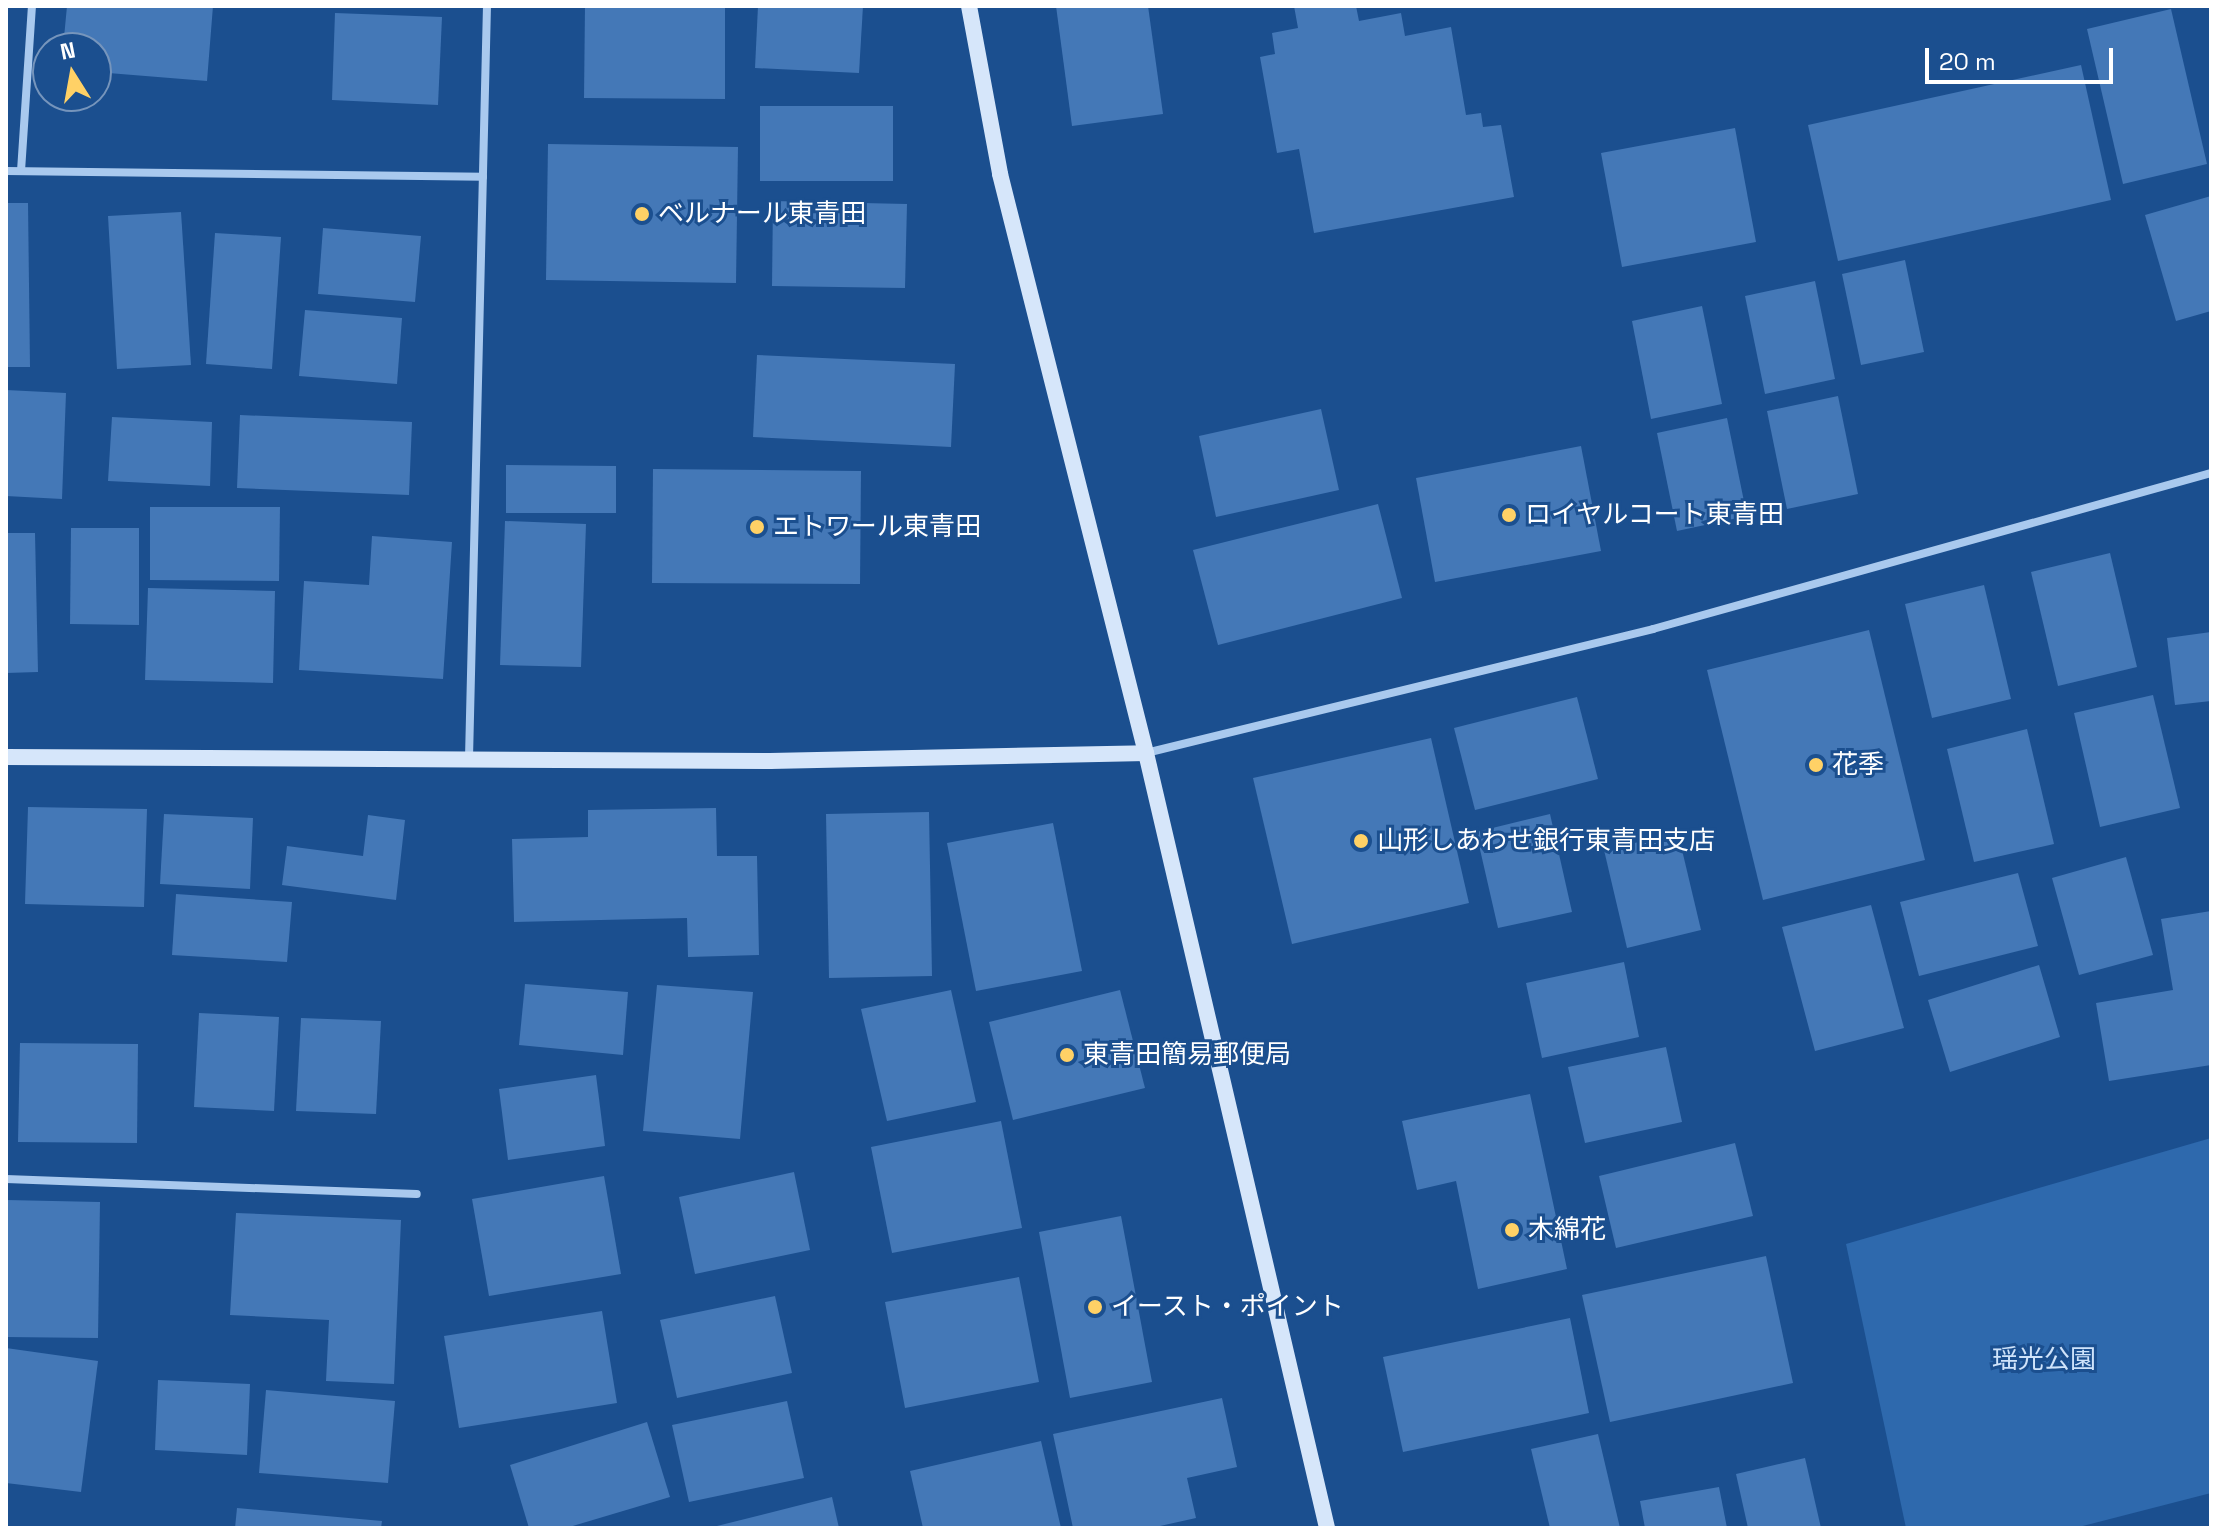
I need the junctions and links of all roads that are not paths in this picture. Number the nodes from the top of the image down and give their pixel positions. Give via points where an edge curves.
1 (32, 6) edge
2 (487, 6) edge
3 (969, 6) edge
4 (6, 171) edge
5 (21, 171) junction
6 (483, 177) junction
7 (2211, 473) edge
8 (1146, 753) junction
9 (6, 757) edge
10 (469, 758) junction
11 (6, 1179) edge
12 (417, 1194) dead end
13 (1327, 1528) edge

1 - 5 street
2 - 6 street
3 - 8 street via 1000,174
4 - 5 street
5 - 6 street
6 - 10 street
7 - 8 street via 1653,629
8 - 10 street via 770,761
8 - 13 street
9 - 10 street
11 - 12 street

